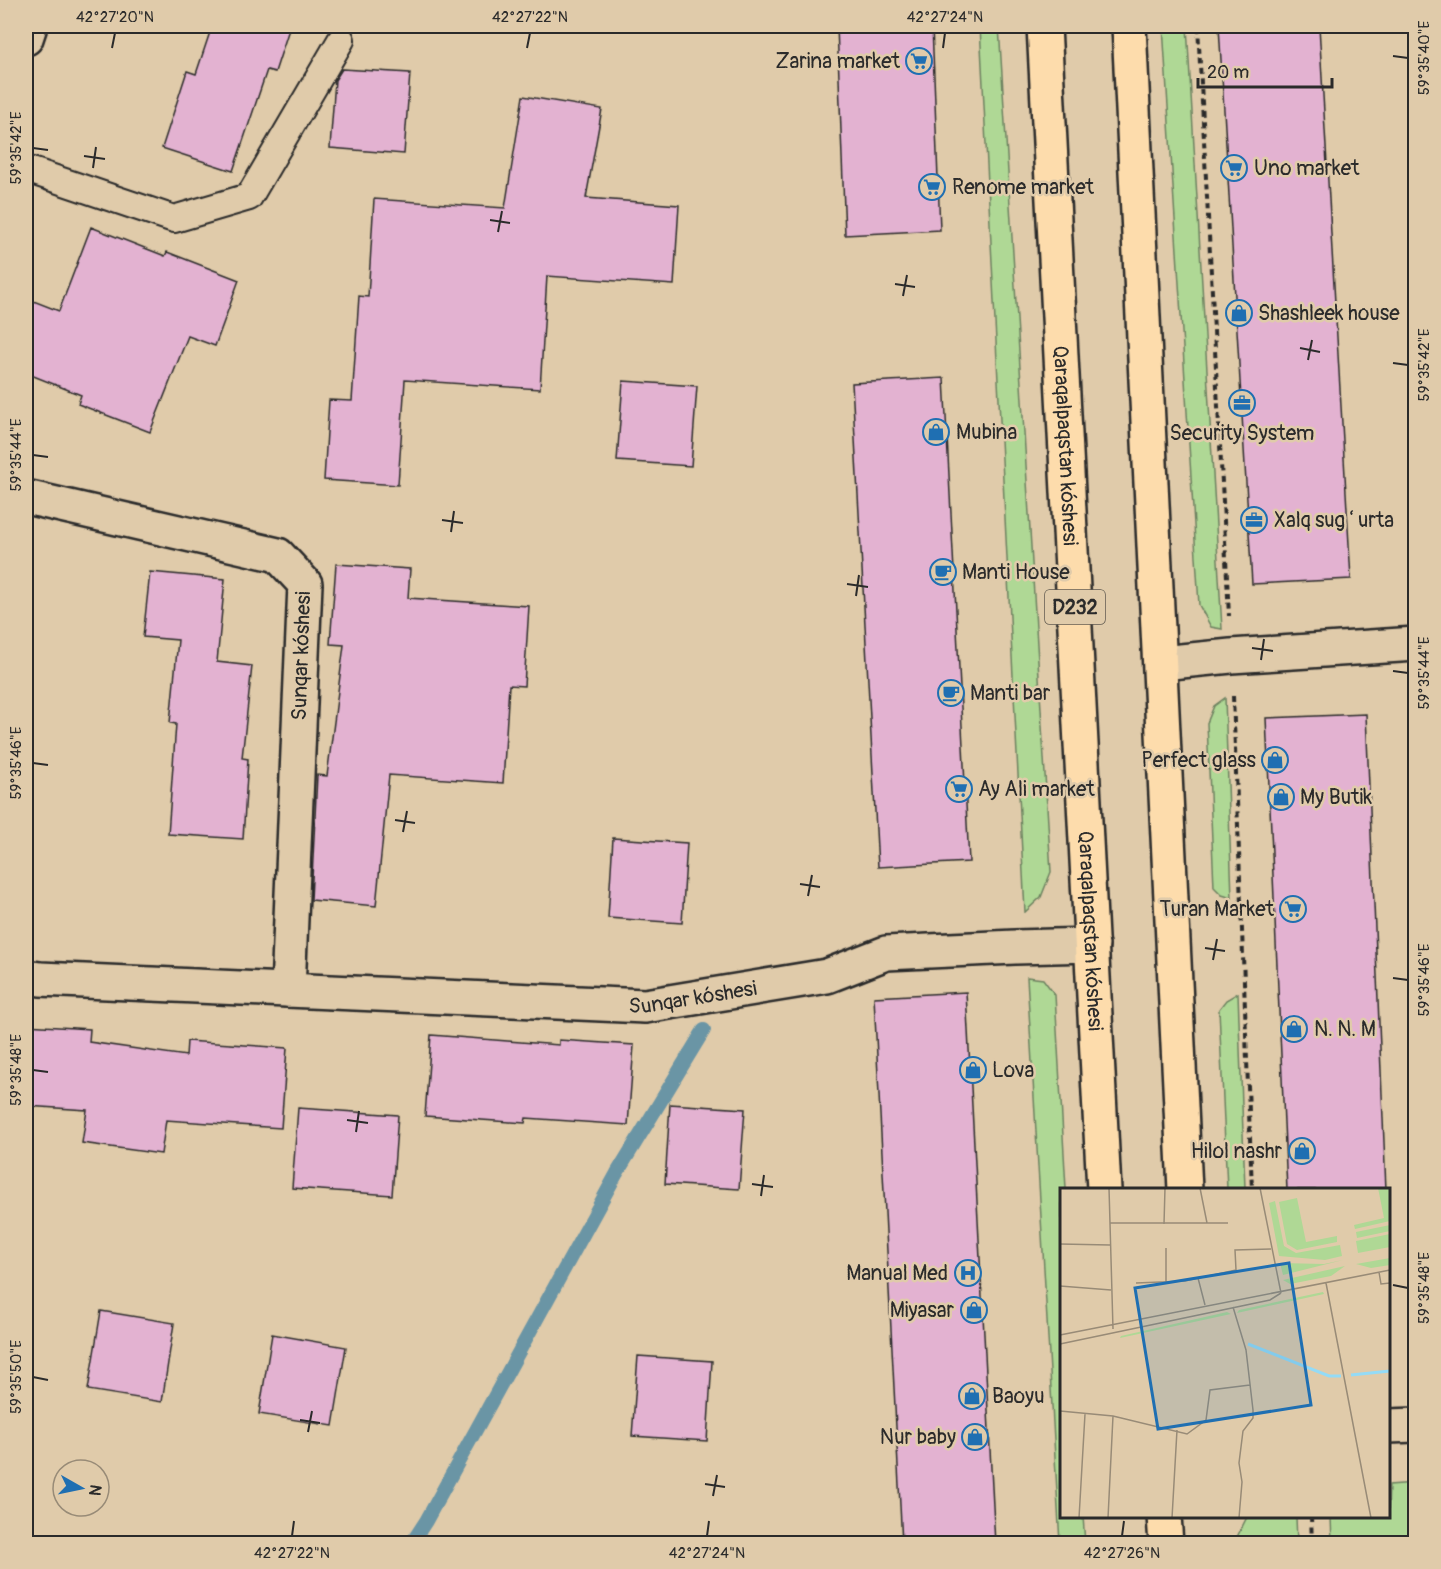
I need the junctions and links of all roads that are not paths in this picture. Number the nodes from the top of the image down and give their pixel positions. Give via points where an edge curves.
1 (30, 26) edge
2 (1044, 26) edge
3 (1128, 26) edge
4 (26, 38) edge
5 (341, 40) dead end
6 (26, 170) edge
7 (26, 497) edge
8 (1416, 644) edge
9 (1161, 663) junction
10 (1092, 945) junction
11 (26, 977) edge
12 (288, 990) junction
13 (1104, 1188) edge
14 (1185, 1188) edge
15 (1416, 1425) edge
16 (1390, 1426) edge
17 (1164, 1518) edge
18 (1166, 1544) edge

1 - 4 street
2 - 10 main road, Qaraqalpaqstan kóshesi / D232
3 - 9 main road
5 - 6 lane via 249,197 174,219
7 - 12 street, Sunqar kóshesi via 278,555 305,584
8 - 9 street
9 - 14 main road
10 - 12 street, Sunqar kóshesi via 886,953 826,976 645,1006
10 - 13 main road, Qaraqalpaqstan kóshesi / D232
11 - 12 street, Sunqar kóshesi
15 - 16 street
17 - 18 main road

